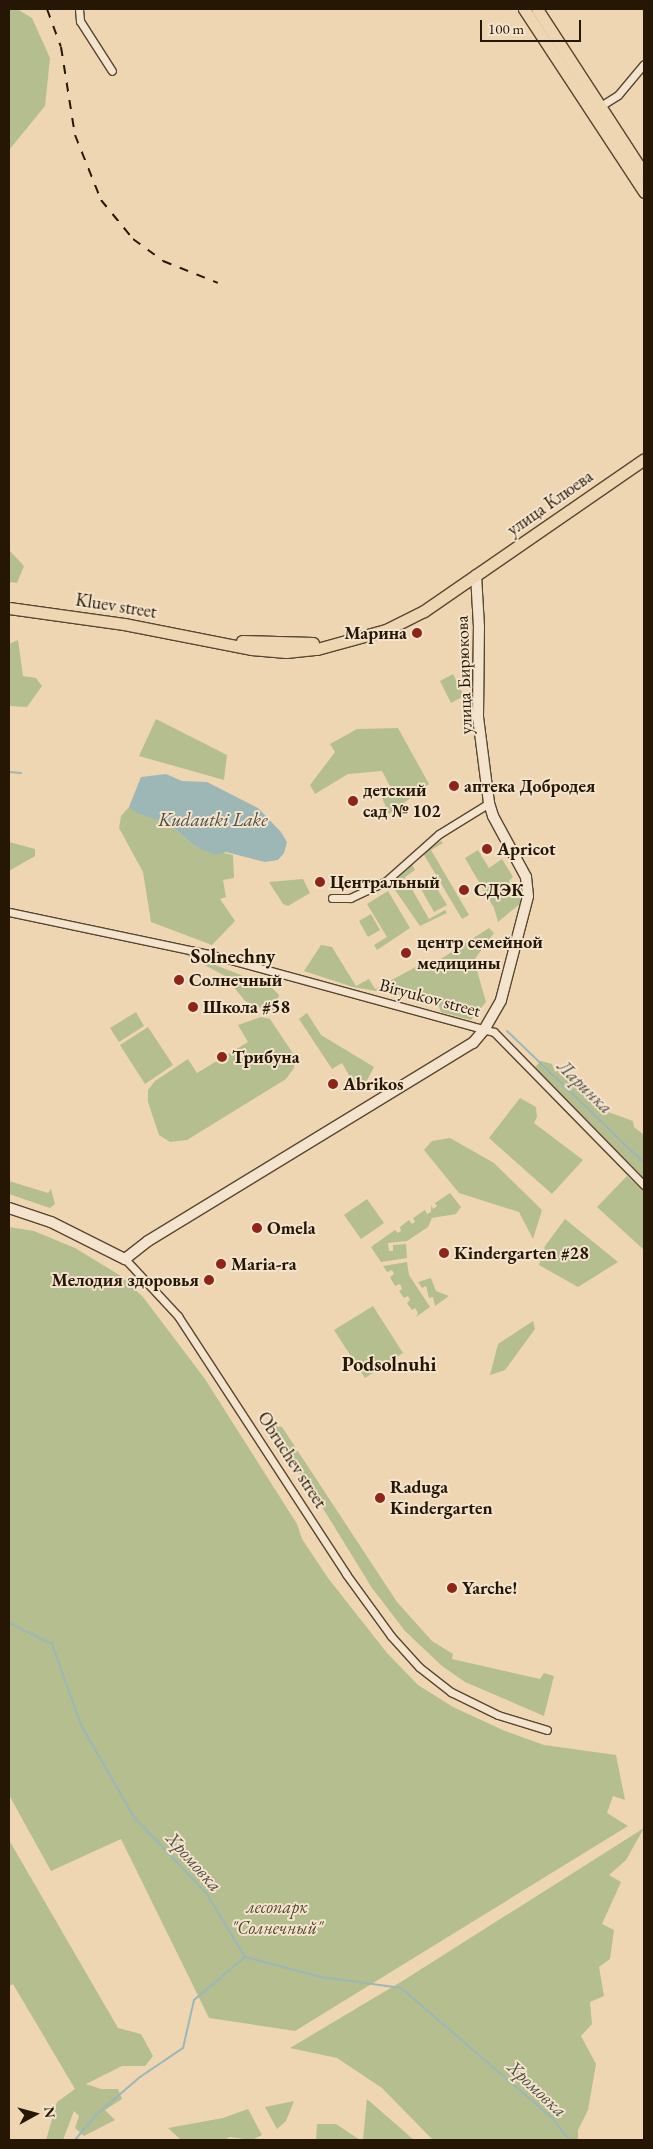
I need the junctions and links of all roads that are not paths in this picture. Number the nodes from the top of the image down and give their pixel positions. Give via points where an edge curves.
1 (79, 9) edge
2 (524, 9) edge
3 (537, 9) edge
4 (644, 64) edge
5 (112, 71) dead end
6 (596, 109) junction
7 (644, 174) edge
8 (644, 192) edge
9 (644, 459) edge
10 (476, 575) junction
11 (9, 608) edge
12 (489, 803) junction
13 (332, 898) dead end
14 (9, 912) edge
15 (484, 1030) junction
16 (644, 1185) edge
17 (9, 1208) edge
18 (125, 1260) junction
19 (547, 1730) dead end

1 - 5 street via 80,21
2 - 6 main road
3 - 6 main road
4 - 6 street via 618,95
6 - 7 main road
6 - 8 main road
9 - 10 main road, улица Клюева
10 - 11 main road, Kluev street via 404,622 367,637 318,649 286,652
10 - 12 street, улица Бирюкова via 478,717
12 - 13 street via 439,834 386,881 350,898
12 - 15 street, улица Бирюкова via 526,877 528,896 501,1000
14 - 15 street, Biryukov street via 209,954
15 - 16 street via 494,1032
15 - 18 street, Biryukov street via 474,1043 148,1241
17 - 18 street, Obruchev street via 59,1226
18 - 19 street, Obruchev street via 178,1316 342,1568 391,1636 419,1667 451,1692 498,1714

